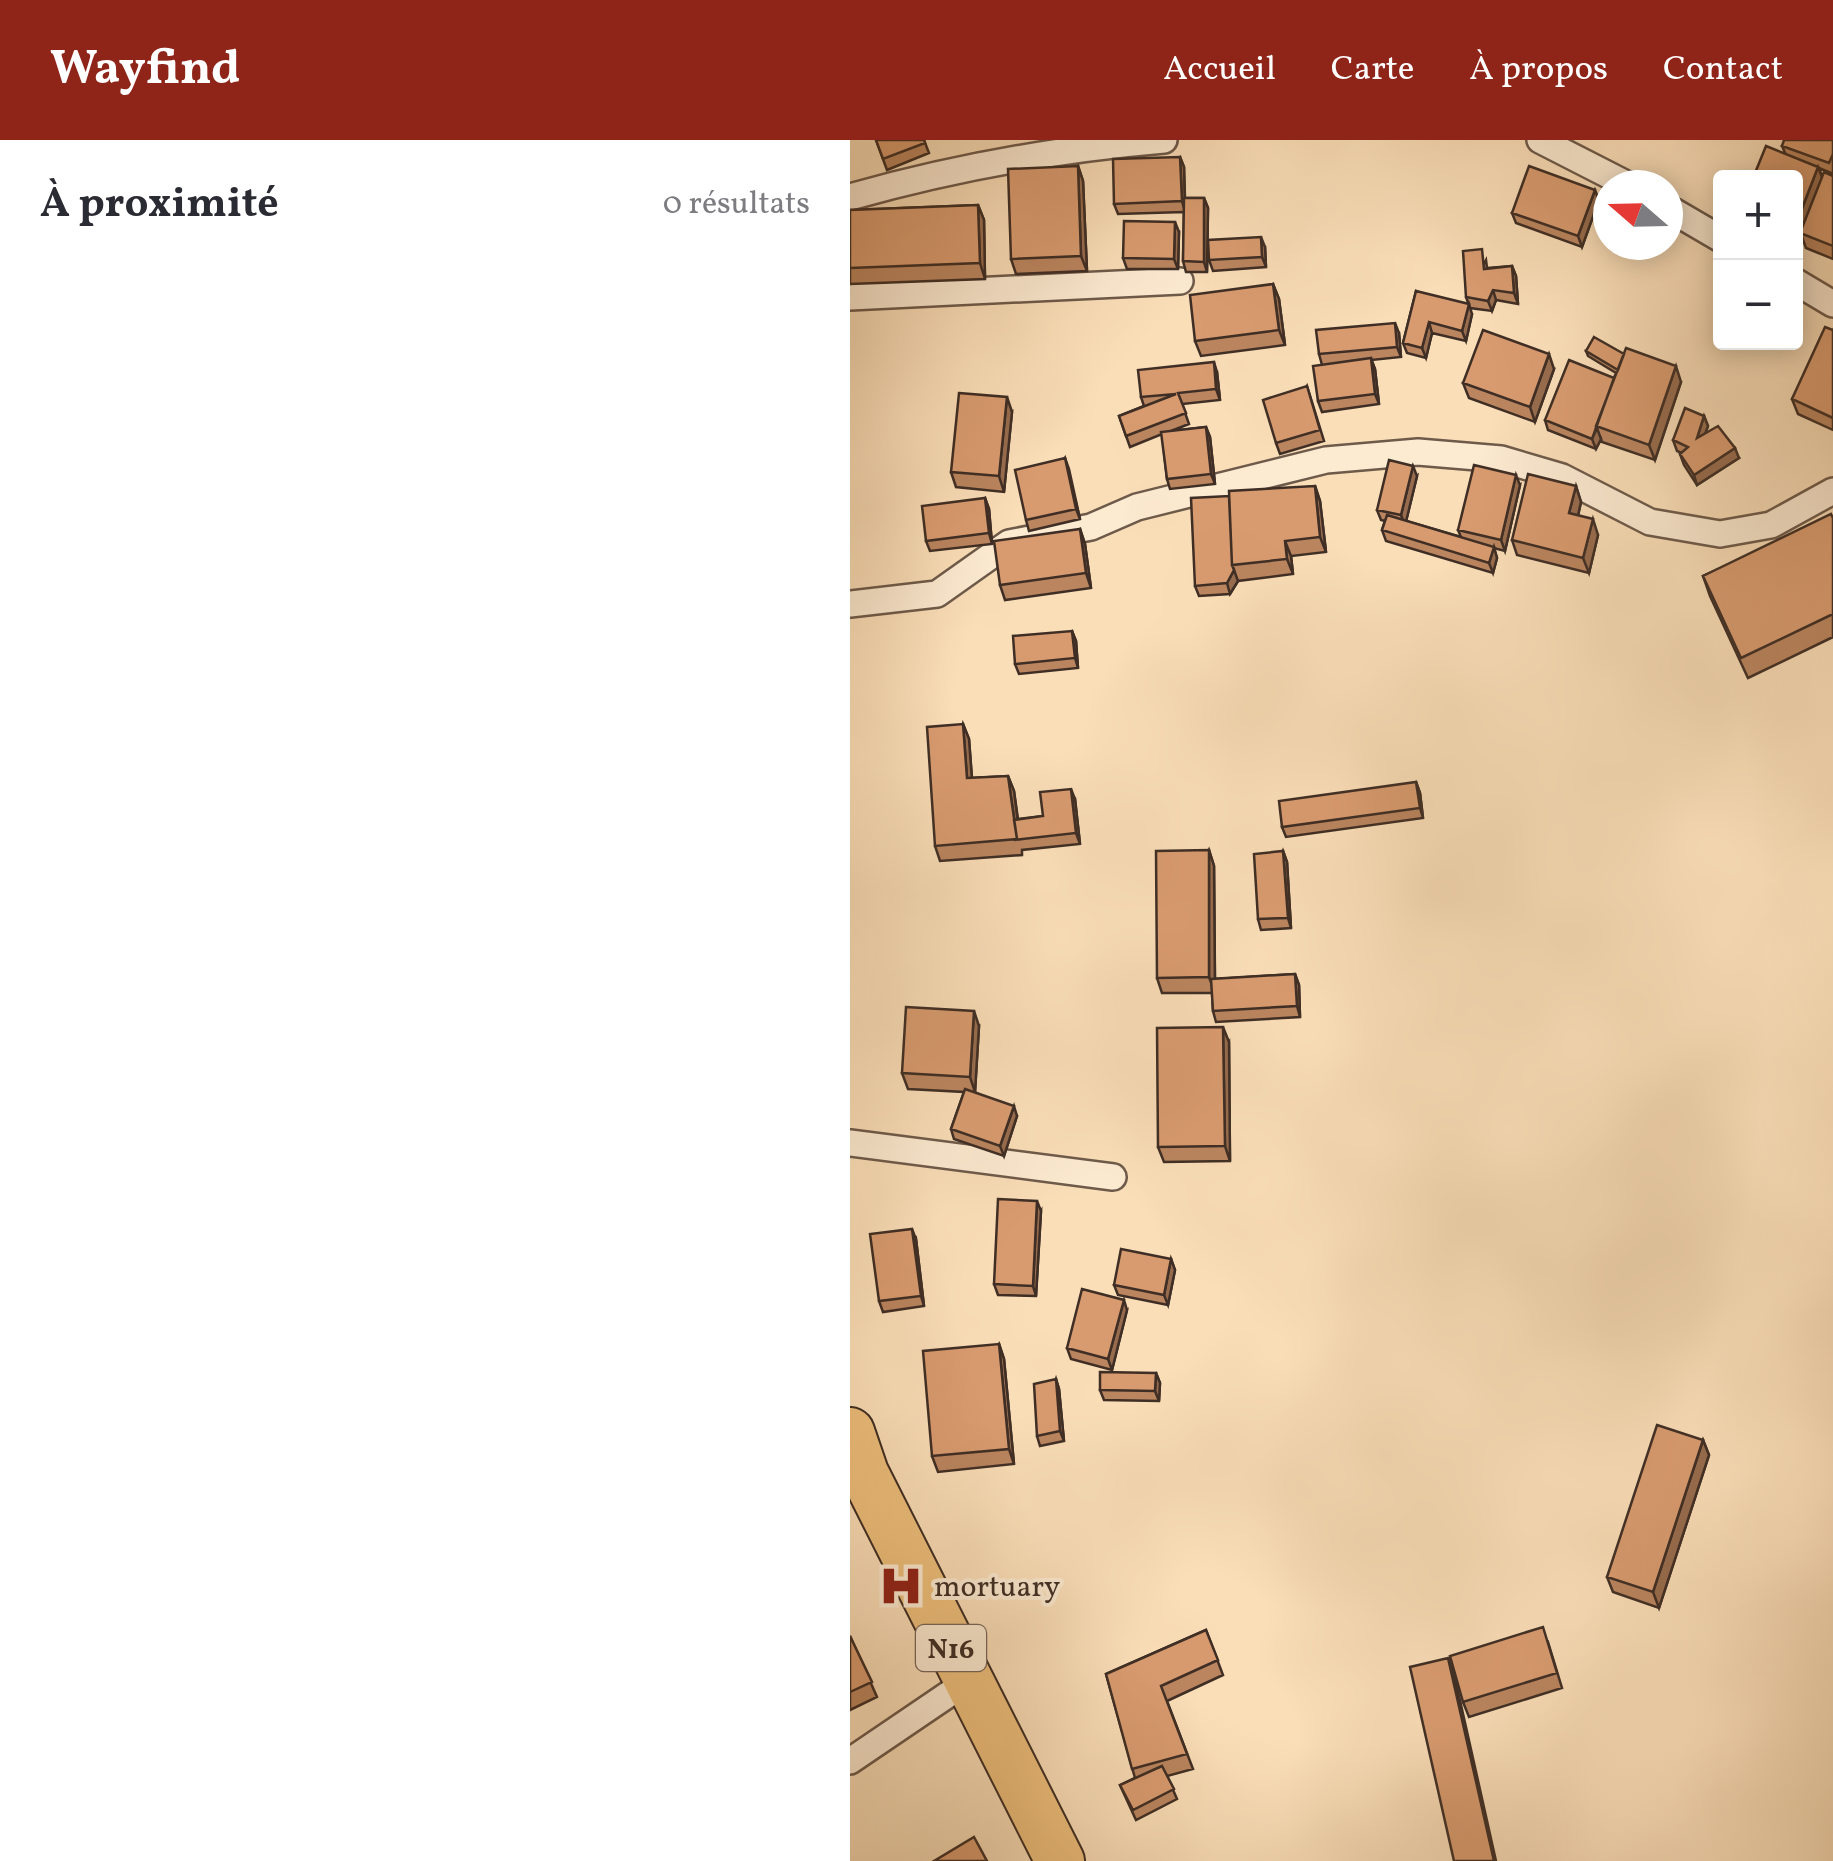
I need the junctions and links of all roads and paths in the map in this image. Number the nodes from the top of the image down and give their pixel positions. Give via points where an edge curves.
1 (1164, 140) edge
2 (1540, 140) edge
3 (1599, 170) edge
4 (850, 198) edge
5 (1683, 217) edge
6 (1713, 234) edge
7 (1180, 281) dead end
8 (1803, 286) edge
9 (850, 296) edge
10 (1833, 304) edge
11 (1833, 492) edge
12 (850, 604) edge
13 (850, 1143) edge
14 (1113, 1177) dead end
15 (850, 1432) edge
16 (968, 1681) junction
17 (850, 1762) edge
18 (1060, 1861) edge

1 - 4 street via 947,171
2 - 3 street
5 - 6 street
7 - 9 street
8 - 10 street
11 - 12 street via 1771,525 1720,534 1650,522 1562,477 1502,459 1418,452 1326,460 1010,544 937,594
13 - 14 street
15 - 16 highway, N16
16 - 17 street
16 - 18 highway, N16

